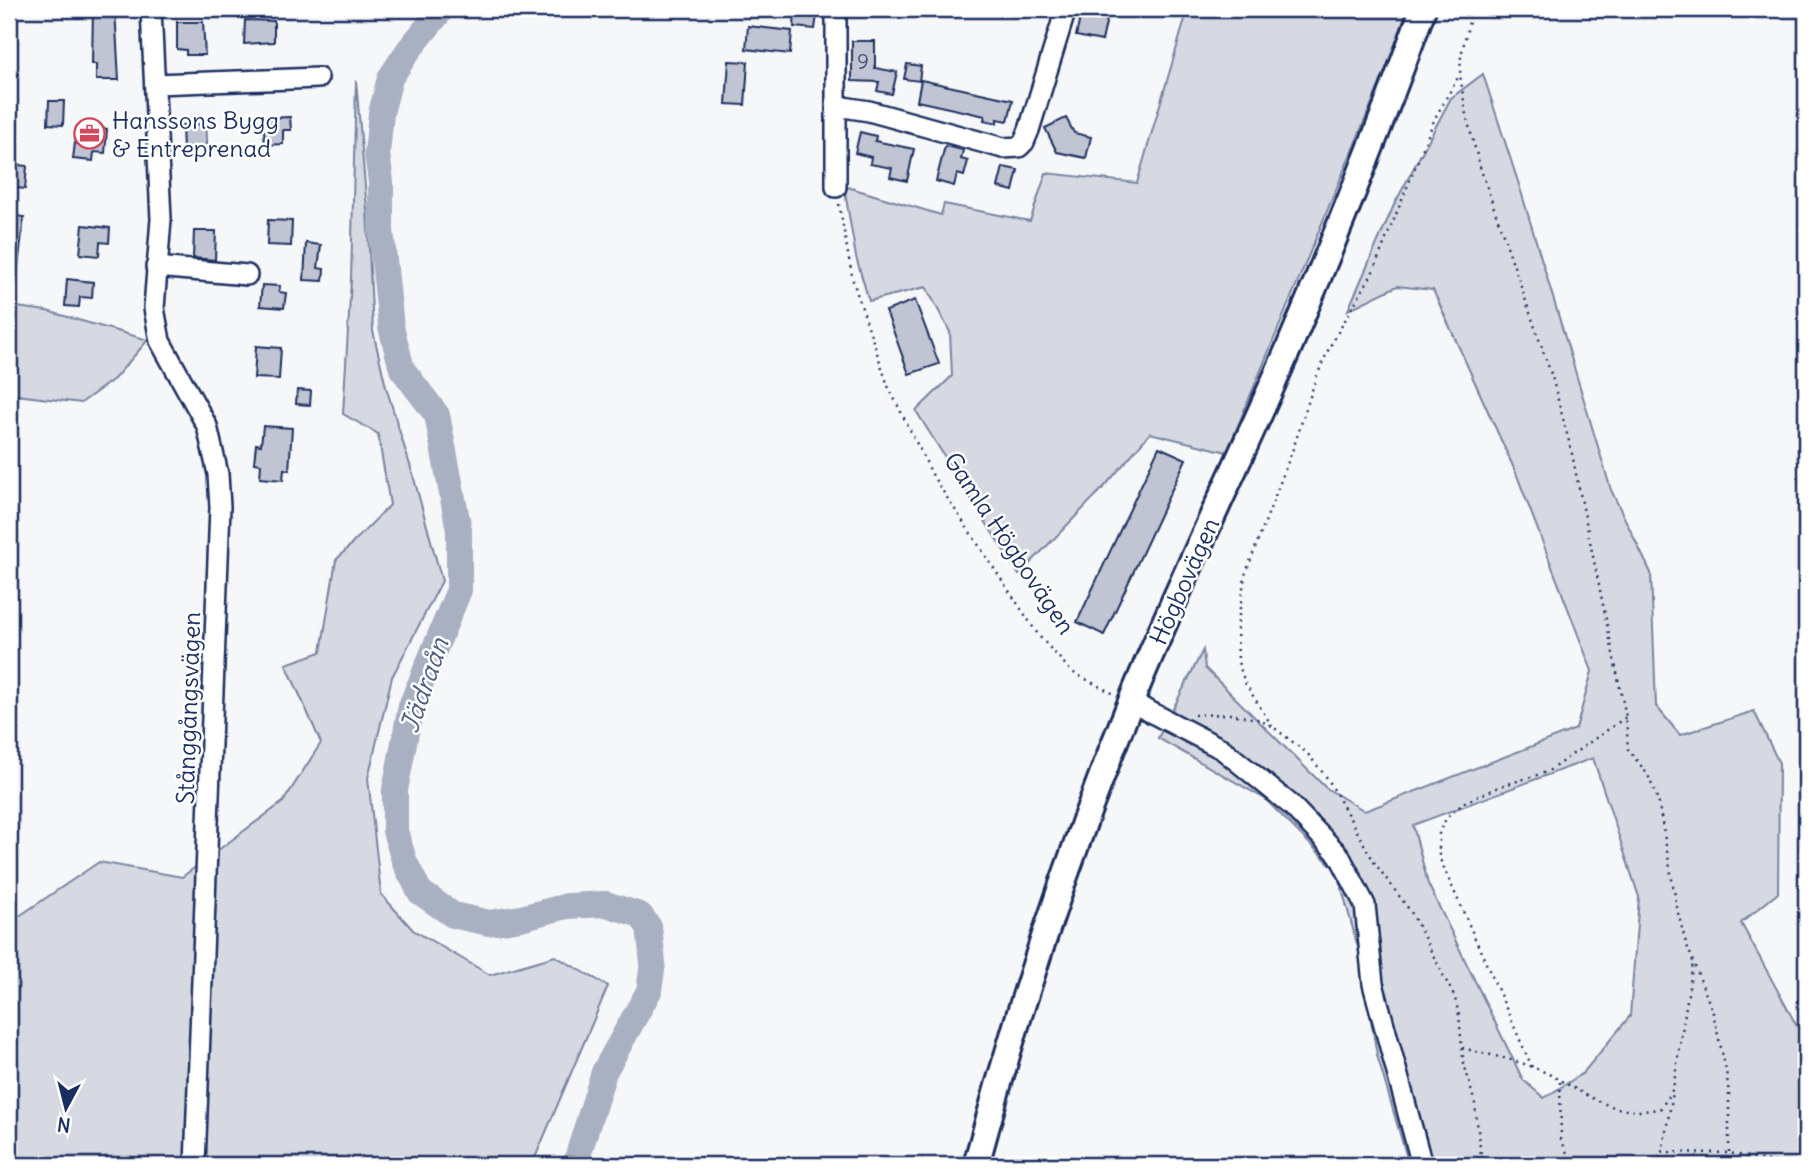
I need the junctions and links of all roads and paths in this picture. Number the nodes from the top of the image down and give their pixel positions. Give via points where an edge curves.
1 (151, 9) edge
2 (836, 9) edge
3 (1066, 9) edge
4 (1423, 9) edge
5 (1472, 9) edge
6 (1460, 74) junction
7 (318, 78) dead end
8 (155, 84) junction
9 (837, 106) junction
10 (836, 187) joint
11 (156, 267) junction
12 (247, 275) dead end
13 (1130, 702) junction
14 (1626, 717) junction
15 (1272, 726) dead end
16 (1693, 962) junction
17 (1462, 1048) dead end
18 (1532, 1067) junction
19 (1560, 1082) junction
20 (1673, 1089) junction
21 (1662, 1152) junction
22 (1729, 1153) junction
23 (195, 1165) edge
24 (976, 1165) edge
25 (1422, 1165) edge
26 (1572, 1165) edge
27 (1656, 1165) edge
28 (1729, 1165) edge
29 (1788, 1165) edge

1 - 8 street, Stånggångsvägen
2 - 9 street
3 - 9 street via 1029,130 1019,147 1003,148
4 - 13 main road, Högbovägen via 1294,333
5 - 6 path
6 - 14 path via 1481,170 1552,377 1571,449
6 - 15 path via 1436,118 1372,274 1316,378 1245,575 1237,628 1238,663
7 - 8 street
8 - 11 street, Stånggångsvägen via 161,219
9 - 10 street
10 - 13 path, Gamla Högbovägen via 853,281 888,386 934,478 1060,661
11 - 12 street
11 - 23 street, Stånggångsvägen via 153,308 157,329 207,426 220,507
13 - 24 main road, Högbovägen via 1014,1028
13 - 25 street via 1222,749 1291,805 1339,855 1364,905 1373,984
14 - 16 path via 1628,750 1648,775 1658,800 1678,913
14 - 18 path via 1547,772 1465,802 1447,817 1439,832 1439,857
16 - 20 path
16 - 22 path via 1713,1013 1727,1070
17 - 18 path
18 - 19 path
19 - 20 path via 1595,1101 1644,1113 1661,1108
19 - 26 path via 1561,1139
20 - 21 path
21 - 22 path
21 - 27 path
22 - 28 path
22 - 29 path

